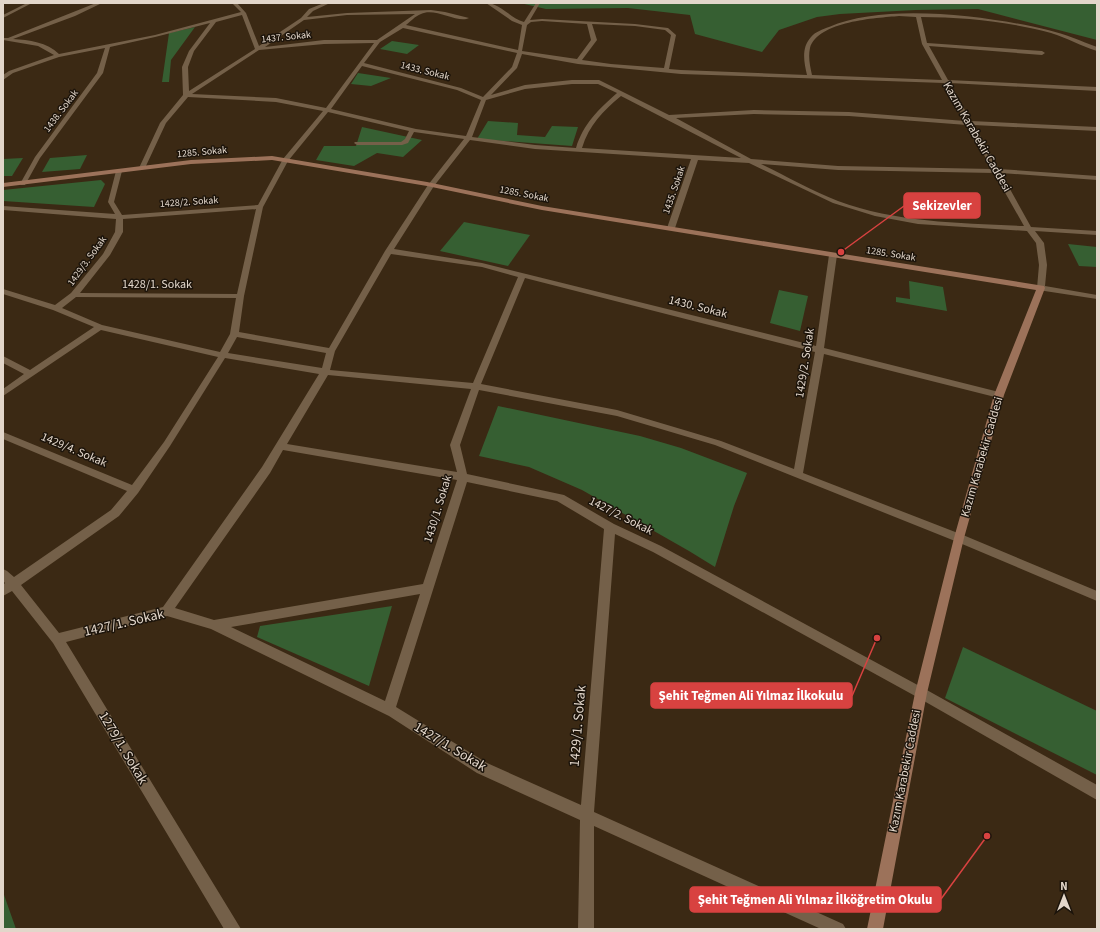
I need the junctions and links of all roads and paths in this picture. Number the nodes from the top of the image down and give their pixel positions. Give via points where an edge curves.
1 (30, 3) edge
2 (100, 3) edge
3 (234, 3) edge
4 (328, 3) edge
5 (488, 3) edge
6 (538, 3) edge
7 (421, 9) junction
8 (244, 13) junction
9 (918, 14) junction
10 (3, 16) edge
11 (467, 18) dead end
12 (303, 19) junction
13 (215, 20) junction
14 (589, 22) junction
15 (525, 24) junction
16 (402, 26) junction
17 (5, 40) edge
18 (378, 41) junction
19 (925, 44) junction
20 (108, 46) junction
21 (258, 49) junction
22 (1097, 49) edge
23 (519, 52) junction
24 (1042, 54) dead end
25 (58, 56) junction
26 (578, 62) junction
27 (362, 64) junction
28 (666, 70) junction
29 (810, 76) junction
30 (3, 78) edge
31 (946, 82) junction
32 (1097, 89) edge
33 (621, 93) junction
34 (186, 95) junction
35 (484, 99) junction
36 (327, 110) junction
37 (668, 117) junction
38 (970, 123) junction
39 (1097, 129) edge
40 (412, 130) junction
41 (468, 139) junction
42 (357, 143) dead end
43 (578, 150) junction
44 (695, 158) junction
45 (284, 160) junction
46 (750, 161) junction
47 (142, 168) junction
48 (119, 171) junction
49 (997, 171) junction
50 (1097, 178) edge
51 (23, 184) junction
52 (3, 185) edge
53 (431, 185) junction
54 (260, 207) junction
55 (3, 208) edge
56 (120, 217) junction
57 (671, 228) junction
58 (1029, 229) junction
59 (1097, 233) edge
60 (389, 250) junction
61 (833, 255) junction
62 (523, 276) junction
63 (1041, 288) junction
64 (3, 291) edge
65 (74, 295) junction
66 (240, 296) junction
67 (1097, 297) edge
68 (56, 308) junction
69 (100, 327) junction
70 (234, 334) junction
71 (820, 349) junction
72 (331, 351) junction
73 (223, 355) junction
74 (3, 359) edge
75 (325, 372) junction
76 (30, 374) junction
77 (476, 386) junction
78 (3, 393) edge
79 (999, 395) junction
80 (3, 435) edge
81 (280, 446) junction
82 (798, 475) junction
83 (463, 476) junction
84 (134, 490) junction
85 (610, 526) junction
86 (959, 538) junction
87 (3, 574) edge
88 (8, 588) edge
89 (427, 588) junction
90 (1097, 596) edge
91 (167, 611) junction
92 (214, 625) junction
93 (57, 639) junction
94 (921, 693) junction
95 (389, 710) junction
96 (1097, 793) edge
97 (586, 816) junction
98 (233, 929) edge
99 (586, 929) edge
100 (838, 929) edge
101 (875, 929) edge

1 - 10 street
2 - 17 street
3 - 8 street
4 - 12 street via 311,10
5 - 15 street via 515,21
6 - 15 street
7 - 11 street via 443,12 461,19
7 - 12 street
7 - 16 street
8 - 13 street
8 - 21 street
9 - 19 street, Kazım Karabekir Caddesi
9 - 22 street via 996,21 1049,31
9 - 29 street via 850,21 828,27 812,38 808,46 805,55
12 - 21 street
13 - 20 street
13 - 34 street via 192,51 185,67
14 - 15 street via 542,20
14 - 26 street via 594,40
14 - 28 street via 635,24 666,29 674,35
15 - 23 street
16 - 18 street
16 - 23 street
17 - 25 street via 22,41 53,50
18 - 21 street, 1437. Sokak via 324,42
18 - 27 street
19 - 24 street
19 - 31 street, Kazım Karabekir Caddesi
20 - 25 street
20 - 51 street, 1438. Sokak via 100,73 37,158
21 - 34 street, 1437. Sokak
23 - 26 street
23 - 35 street via 514,67
25 - 30 street via 11,72
26 - 28 street via 609,69
27 - 35 street, 1433. Sokak via 459,89
27 - 36 street
28 - 29 street
29 - 31 street
31 - 32 street
31 - 38 street, Kazım Karabekir Caddesi
33 - 35 street via 601,79 525,86
33 - 37 street
33 - 43 street via 591,119 581,137
34 - 36 street via 276,100
34 - 47 street, 1437. Sokak via 163,123
35 - 41 street
36 - 40 street
36 - 45 street
37 - 38 street via 754,112 848,114
37 - 46 street
38 - 39 street
38 - 49 street, Kazım Karabekir Caddesi
40 - 41 street
40 - 42 street via 409,140 405,143
41 - 43 street
41 - 53 street
43 - 44 street
44 - 46 street
44 - 57 street, 1435. Sokak
45 - 47 street, 1285. Sokak via 233,159
45 - 53 street, 1285. Sokak
45 - 54 street
46 - 49 street via 838,168
46 - 58 street via 835,202 875,214 918,222
47 - 48 street, 1285. Sokak
48 - 51 street, 1285. Sokak
48 - 56 street via 111,202
49 - 50 street
49 - 58 street, Kazım Karabekir Caddesi
51 - 52 street, 1285. Sokak
53 - 57 street, 1285. Sokak via 542,208
53 - 60 street
54 - 56 street, 1428/2. Sokak
54 - 66 street
55 - 56 street, 1428/2. Sokak
56 - 65 street, 1429/3. Sokak via 119,232 106,255
57 - 61 street, 1285. Sokak
58 - 59 street
58 - 63 street, Kazım Karabekir Caddesi via 1040,243 1043,265
60 - 62 street, 1430. Sokak via 482,264
60 - 72 street
61 - 63 street, 1285. Sokak
61 - 71 street, 1429/2. Sokak
62 - 71 street, 1430. Sokak
62 - 77 street, 1430/1. Sokak
63 - 67 street
63 - 79 street, Kazım Karabekir Caddesi
64 - 68 street
65 - 66 street, 1428/1. Sokak
65 - 68 street, 1429/3. Sokak
66 - 70 street
68 - 69 street
69 - 73 street
69 - 76 street
70 - 72 street
70 - 73 street
71 - 79 street, 1430. Sokak
71 - 82 street, 1429/2. Sokak
72 - 75 street
73 - 75 street
73 - 84 street via 167,444
74 - 76 street
75 - 77 street
75 - 81 street
76 - 78 street
77 - 82 street via 617,413 718,443
77 - 83 street, 1430/1. Sokak via 455,445
79 - 86 street, Kazım Karabekir Caddesi
80 - 84 street, 1429/4. Sokak
81 - 83 street, 1427/2. Sokak
81 - 91 street via 266,470
82 - 86 street
83 - 85 street, 1427/2. Sokak via 560,498
83 - 89 street, 1430/1. Sokak
84 - 88 street via 116,513
85 - 94 street, 1427/2. Sokak
85 - 97 street, 1429/1. Sokak
86 - 90 street
86 - 94 street, Kazım Karabekir Caddesi
87 - 88 street, 1279/1. Sokak
88 - 93 street, 1279/1. Sokak
89 - 92 street
89 - 95 street, 1430/1. Sokak
91 - 92 street, 1427/1. Sokak
91 - 93 street, 1427/1. Sokak
92 - 95 street, 1427/1. Sokak
93 - 98 street, 1279/1. Sokak
94 - 96 street, 1427/2. Sokak
94 - 101 street, Kazım Karabekir Caddesi
95 - 97 street, 1427/1. Sokak via 482,768
97 - 99 street, 1429/1. Sokak
97 - 100 street, 1427/1. Sokak

